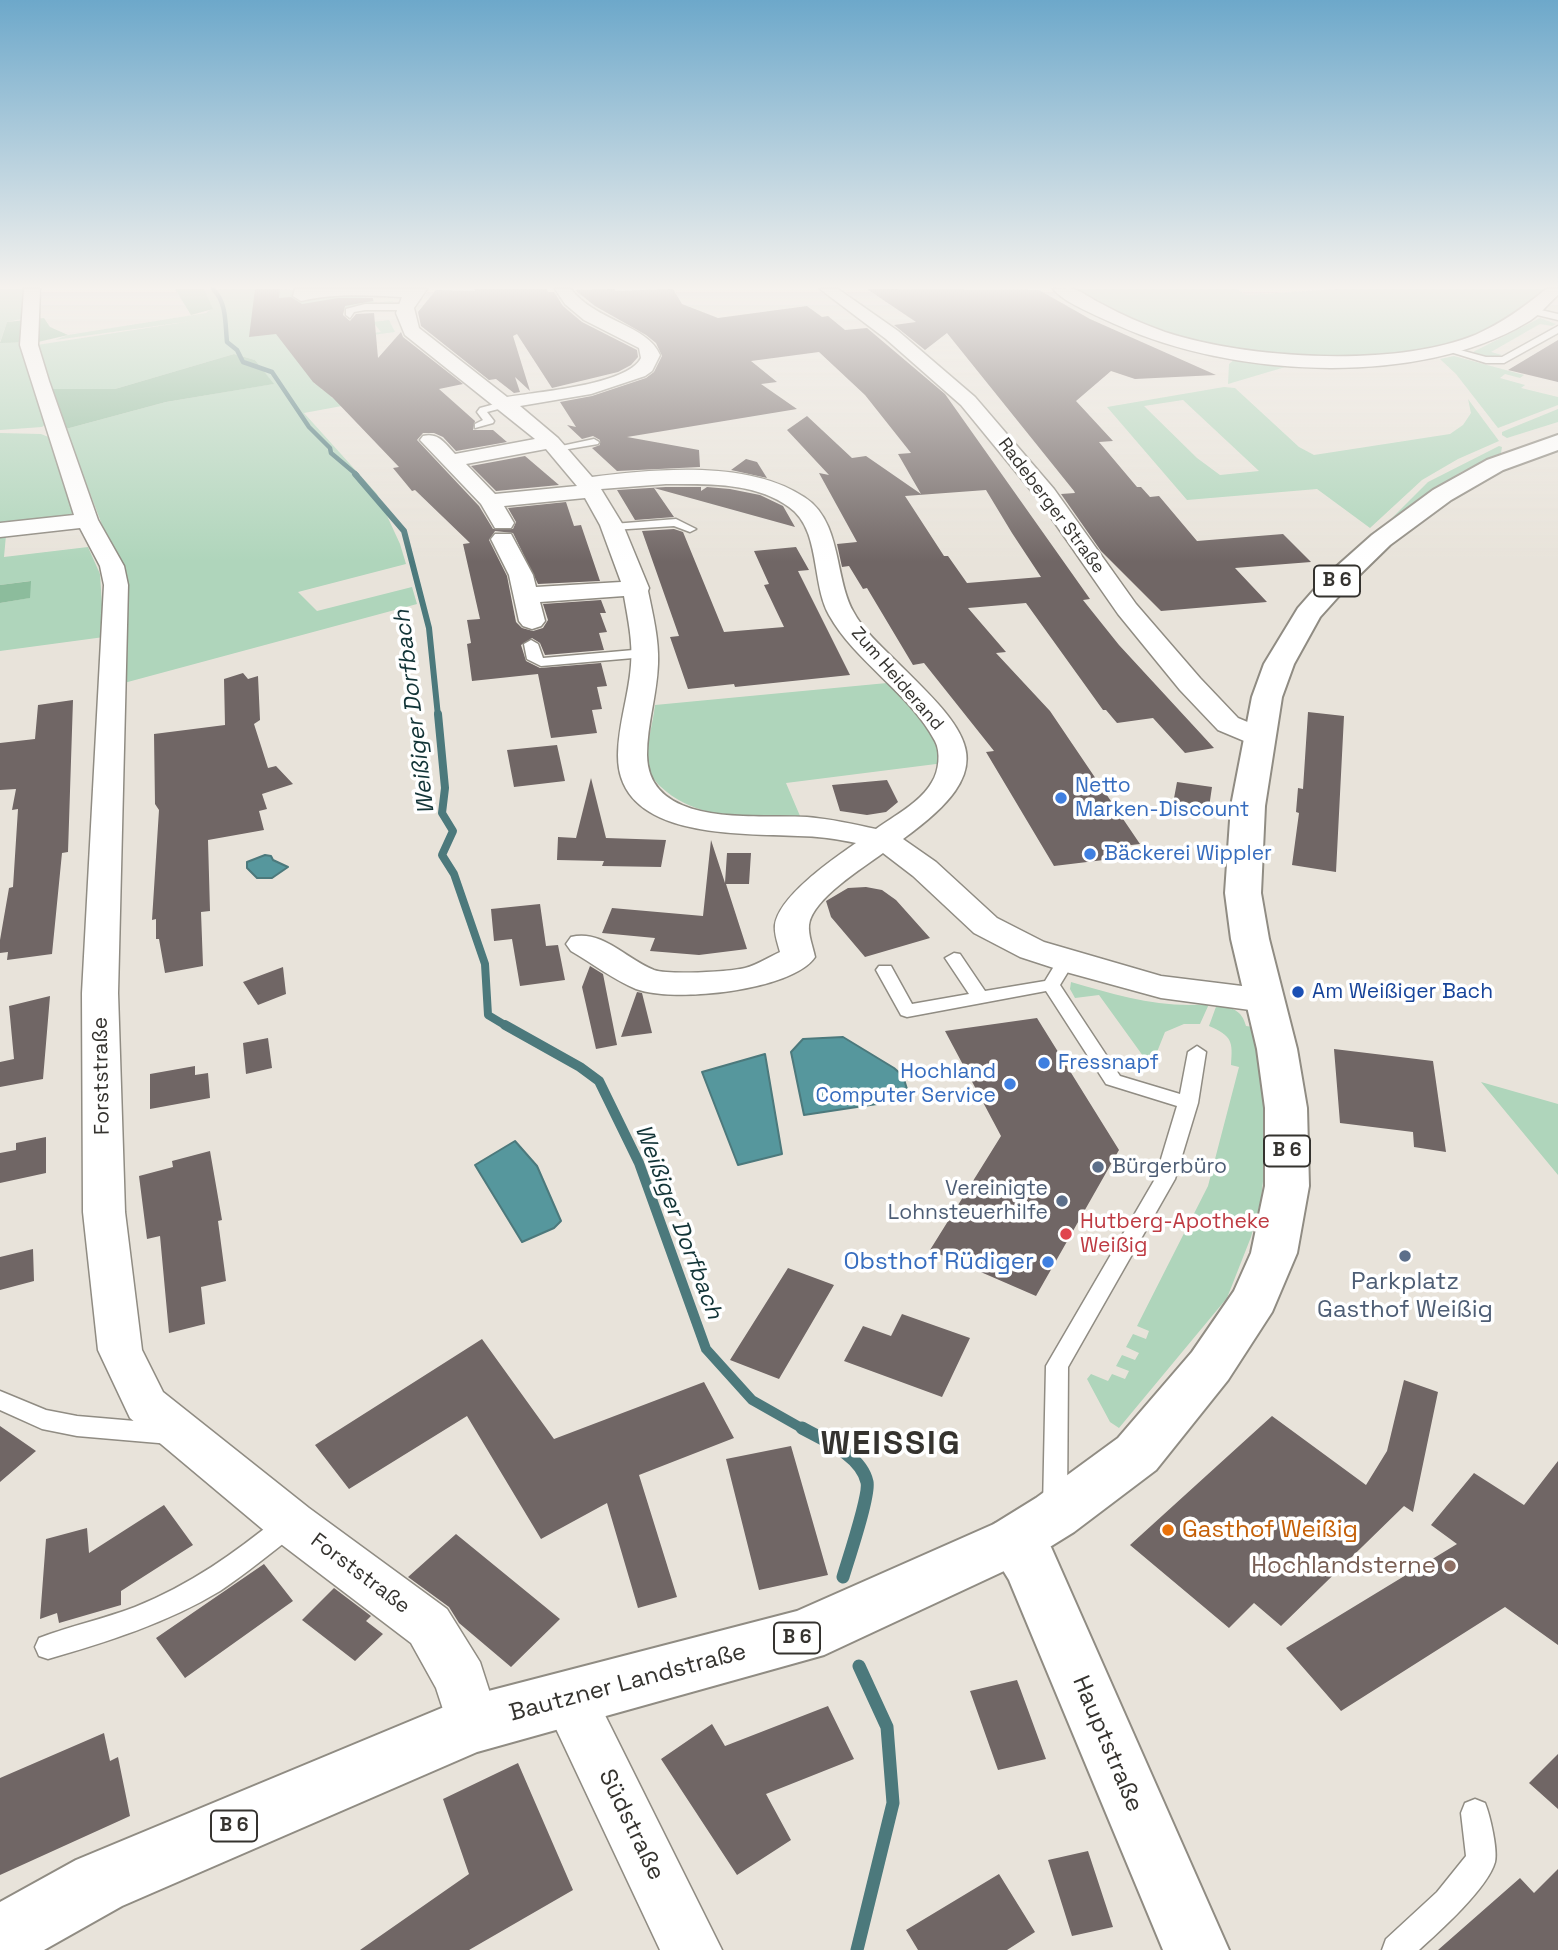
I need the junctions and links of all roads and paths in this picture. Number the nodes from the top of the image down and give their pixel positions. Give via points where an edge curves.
1 (39, 380) edge
2 (474, 380) edge
3 (599, 380) edge
4 (944, 380) edge
5 (505, 404) junction
6 (479, 426) dead end
7 (430, 440) dead end
8 (594, 442) dead end
9 (1558, 442) edge
10 (554, 445) junction
11 (450, 461) junction
12 (589, 488) junction
13 (489, 501) junction
14 (691, 512) dead end
15 (87, 520) junction
16 (676, 522) junction
17 (613, 527) junction
18 (690, 529) dead end
19 (0, 530) edge
20 (637, 588) junction
21 (527, 595) junction
22 (531, 633) joint
23 (645, 653) junction
24 (1249, 733) junction
25 (878, 839) junction
26 (583, 944) dead end
27 (954, 958) dead end
28 (885, 970) dead end
29 (1058, 974) junction
30 (980, 998) junction
31 (1265, 1001) junction
32 (1197, 1052) dead end
33 (1188, 1102) junction
34 (0, 1400) edge
35 (182, 1434) junction
36 (290, 1523) junction
37 (1034, 1528) junction
38 (48, 1647) dead end
39 (569, 1699) junction
40 (473, 1724) junction
41 (1475, 1813) dead end
42 (0, 1938) edge
43 (692, 1950) edge
44 (1196, 1950) edge
45 (1397, 1950) edge

1 - 15 street, Forststraße
2 - 5 street
3 - 5 street
4 - 24 street, Radeberger Straße via 968,401 1046,494 1136,620 1189,684 1228,724
5 - 6 lane via 484,410 489,421
5 - 10 street
7 - 11 street
8 - 10 lane
9 - 24 main road, Bautzner Landstraße / B 6 via 1506,460 1442,495 1381,540 1337,581 1308,614 1279,664
10 - 11 street
10 - 12 street
11 - 13 street
12 - 13 street, Zum Heiderand
12 - 17 street
12 - 25 street, Zum Heiderand via 633,478 738,481 799,503 816,522 841,614 879,661 928,709 951,743 952,774 943,788 914,817
13 - 21 street
14 - 16 lane
15 - 19 street
15 - 35 street, Forststraße via 117,585 100,993 104,1212 120,1350 146,1405
16 - 17 lane
16 - 18 lane
17 - 20 street
20 - 21 street
20 - 23 street
21 - 22 street
22 - 23 lane via 534,659 541,662
23 - 25 street via 632,762 636,779 661,805 714,824 830,829
24 - 31 main road, Bautzner Landstraße / B 6 via 1243,893
25 - 26 street, Zum Heiderand via 802,902 792,923 798,957 754,978 648,981
25 - 29 street via 904,853 967,913
27 - 30 lane
28 - 30 lane via 907,1011
29 - 30 lane
29 - 31 street
29 - 33 lane via 1113,1080
31 - 37 main road, Bautzner Landstraße / B 6 via 1286,1118 1287,1186 1273,1253 1255,1298 1210,1366 1137,1454
32 - 33 lane
33 - 37 lane via 1165,1179 1058,1366
34 - 35 lane via 42,1419
35 - 36 street, Forststraße
36 - 38 lane via 228,1572 167,1605 113,1628
36 - 40 street, Forststraße via 429,1626 461,1680
37 - 39 main road, Bautzner Landstraße / B 6 via 804,1636
37 - 44 main road, Hauptstraße via 1031,1565
39 - 40 main road, Bautzner Landstraße / B 6
39 - 43 street, Südstraße
40 - 42 main road, Bautzner Landstraße / B 6 via 99,1884
41 - 45 lane via 1481,1860 1448,1903

